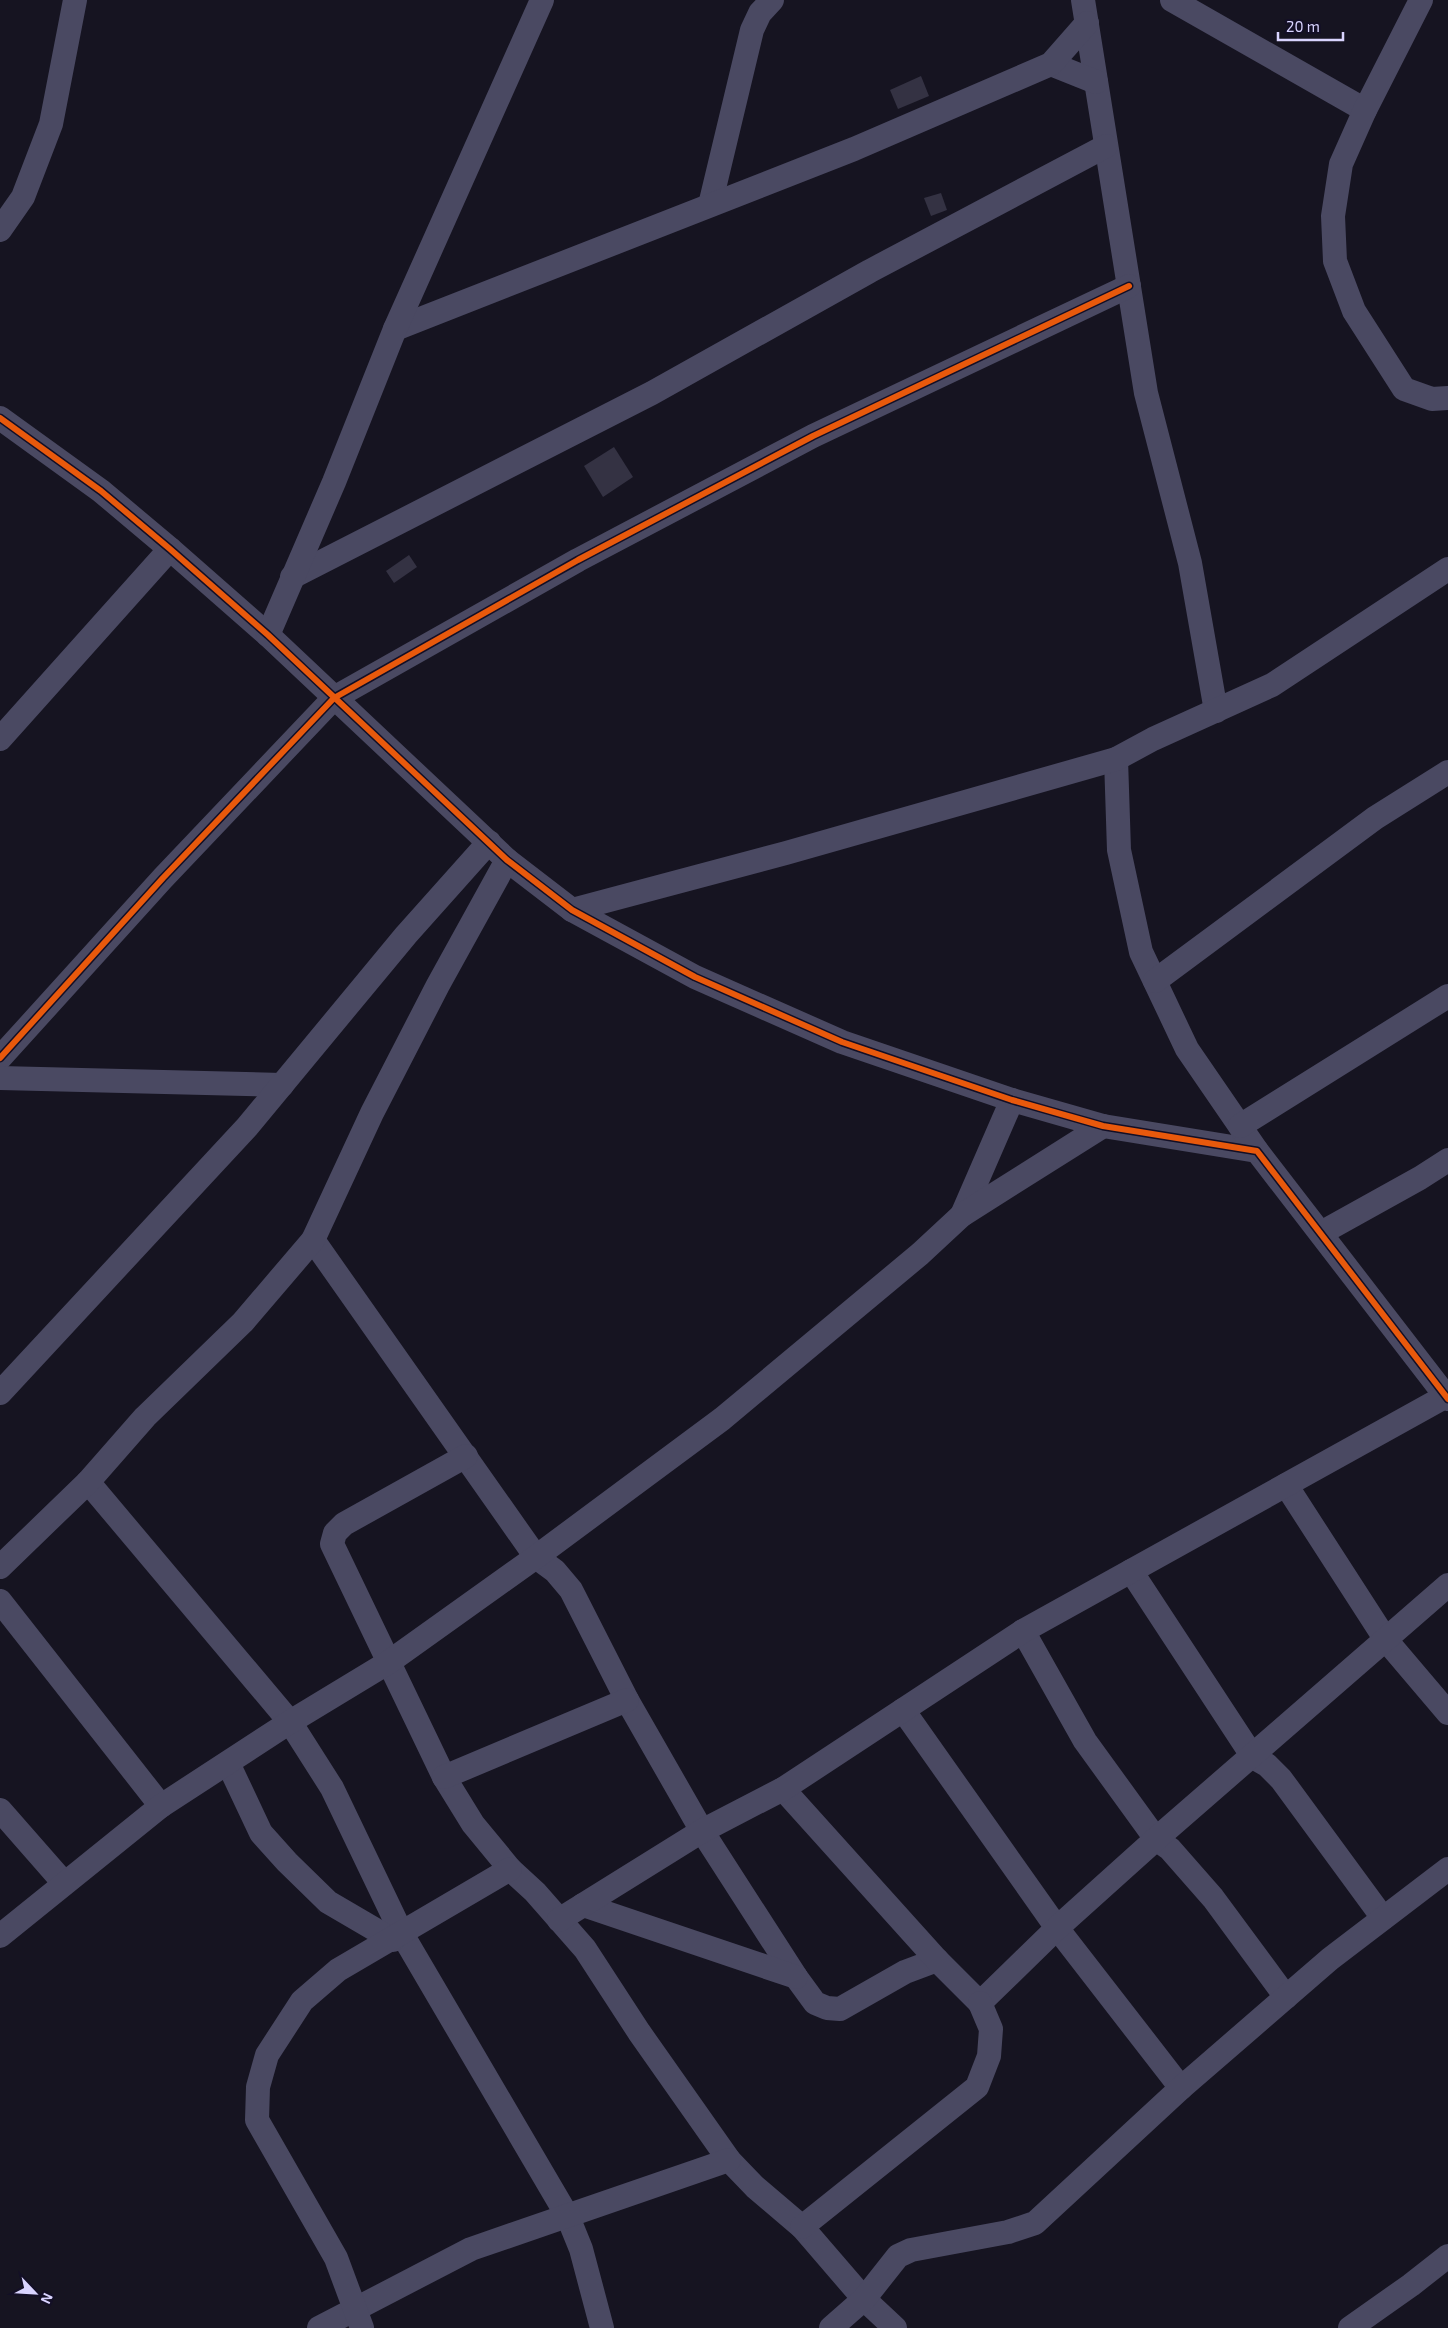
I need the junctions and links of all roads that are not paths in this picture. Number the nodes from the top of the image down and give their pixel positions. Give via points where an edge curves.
1 (75, 0) edge
2 (542, 0) edge
3 (772, 0) edge
4 (1083, 0) edge
5 (1172, 0) edge
6 (1420, 0) edge
7 (1087, 23) junction
8 (1051, 64) junction
9 (1096, 82) junction
10 (1365, 110) junction
11 (1106, 146) junction
12 (710, 205) junction
13 (0, 230) edge
14 (1129, 286) junction
15 (395, 329) junction
16 (1448, 398) edge
17 (0, 418) edge
18 (170, 549) junction
19 (1448, 569) edge
20 (292, 578) junction
21 (268, 635) junction
22 (334, 698) junction
23 (1216, 710) junction
24 (0, 739) edge
25 (1116, 759) junction
26 (1448, 772) edge
27 (489, 842) junction
28 (507, 860) junction
29 (572, 910) junction
30 (1155, 981) junction
31 (1448, 996) edge
32 (0, 1058) edge
33 (0, 1078) edge
34 (282, 1086) junction
35 (1012, 1100) junction
36 (1103, 1126) junction
37 (1240, 1126) junction
38 (1257, 1151) junction
39 (1448, 1160) edge
40 (962, 1215) junction
41 (1321, 1234) junction
42 (313, 1240) junction
43 (0, 1392) edge
44 (1447, 1396) edge
45 (466, 1456) junction
46 (88, 1482) junction
47 (1286, 1485) junction
48 (536, 1557) junction
49 (0, 1567) edge
50 (1131, 1571) junction
51 (1448, 1585) edge
52 (0, 1602) edge
53 (1024, 1631) junction
54 (1386, 1640) junction
55 (389, 1662) junction
56 (627, 1700) junction
57 (903, 1710) junction
58 (1448, 1713) edge
59 (290, 1722) junction
60 (1253, 1756) junction
61 (228, 1763) junction
62 (444, 1777) junction
63 (783, 1789) junction
64 (161, 1806) junction
65 (0, 1810) edge
66 (702, 1831) junction
67 (1156, 1839) junction
68 (510, 1869) junction
69 (1448, 1869) edge
70 (64, 1883) junction
71 (583, 1905) junction
72 (1383, 1918) junction
73 (559, 1920) junction
74 (1057, 1928) junction
75 (0, 1936) edge
76 (398, 1937) junction
77 (936, 1960) junction
78 (796, 1977) junction
79 (1286, 1997) junction
80 (980, 2003) junction
81 (1181, 2088) junction
82 (729, 2160) junction
83 (568, 2217) junction
84 (802, 2227) junction
85 (1448, 2256) edge
86 (864, 2299) junction
87 (359, 2318) edge
88 (319, 2328) edge
89 (602, 2328) edge
90 (831, 2328) edge
91 (895, 2328) edge
92 (1350, 2328) edge

1 - 13 street via 51,124 23,197
2 - 15 street
3 - 12 street via 760,13 752,30
4 - 7 street
5 - 10 street
6 - 10 street
7 - 8 street
7 - 9 street
8 - 9 street
8 - 12 street
9 - 11 street
10 - 16 street via 1341,164 1333,216 1335,260 1354,311 1404,390 1432,399
11 - 14 street
11 - 20 street via 870,271 652,393
12 - 15 street
14 - 22 street via 804,441 578,560
14 - 23 street via 1146,392 1190,563
15 - 20 street
17 - 18 street via 101,491
18 - 21 street
18 - 24 street
19 - 23 street via 1272,685
20 - 21 street
21 - 22 street
22 - 27 street
22 - 32 street via 163,878
23 - 25 street
25 - 29 street
25 - 30 street via 1119,850 1141,952
26 - 30 street via 1375,818
27 - 28 street
27 - 34 street via 406,935
28 - 29 street
28 - 42 street via 376,1104
29 - 35 street via 695,977 842,1042
30 - 37 street via 1187,1049
31 - 37 street
33 - 34 street
34 - 43 street
35 - 36 street
35 - 40 street
36 - 38 street
36 - 40 street
37 - 38 street
38 - 41 street
39 - 41 street
40 - 48 street via 920,1254 722,1419
41 - 44 street
42 - 45 street
42 - 46 street via 243,1322 145,1417
44 - 47 street
45 - 48 street
45 - 55 street via 344,1524 335,1533 332,1544
46 - 49 street
46 - 59 street
47 - 50 street
47 - 54 street
48 - 55 street
48 - 56 street via 571,1590
50 - 53 street
50 - 60 street
51 - 54 street
52 - 64 street
53 - 57 street
53 - 67 street via 1085,1741
54 - 58 street
54 - 60 street
55 - 59 street
55 - 62 street
56 - 62 street
56 - 66 street
57 - 63 street
57 - 74 street
59 - 61 street
59 - 76 street via 332,1788
60 - 67 street
60 - 72 street via 1281,1779
61 - 64 street
61 - 76 street via 261,1833 287,1862 328,1902
62 - 68 street via 473,1824
63 - 66 street
63 - 77 street
64 - 70 street
65 - 70 street
66 - 71 street
66 - 78 street
67 - 74 street
67 - 79 street via 1170,1849 1213,1898
68 - 73 street
68 - 76 street
69 - 72 street
70 - 75 street
71 - 73 street
71 - 78 street
72 - 79 street
73 - 82 street via 585,1949
74 - 80 street
74 - 81 street
76 - 83 street
76 - 87 street via 338,1970 302,2001 267,2055 258,2087 257,2120 336,2258
77 - 78 street via 905,1972 840,2009 815,2003
77 - 80 street
79 - 81 street
80 - 84 street via 991,2029 989,2056 976,2087
81 - 86 street via 1035,2224 911,2250 898,2256
82 - 83 street
82 - 84 street via 754,2188
83 - 87 street via 472,2249
83 - 89 street via 581,2249
84 - 86 street
85 - 92 street
86 - 90 street
86 - 91 street
87 - 88 street

